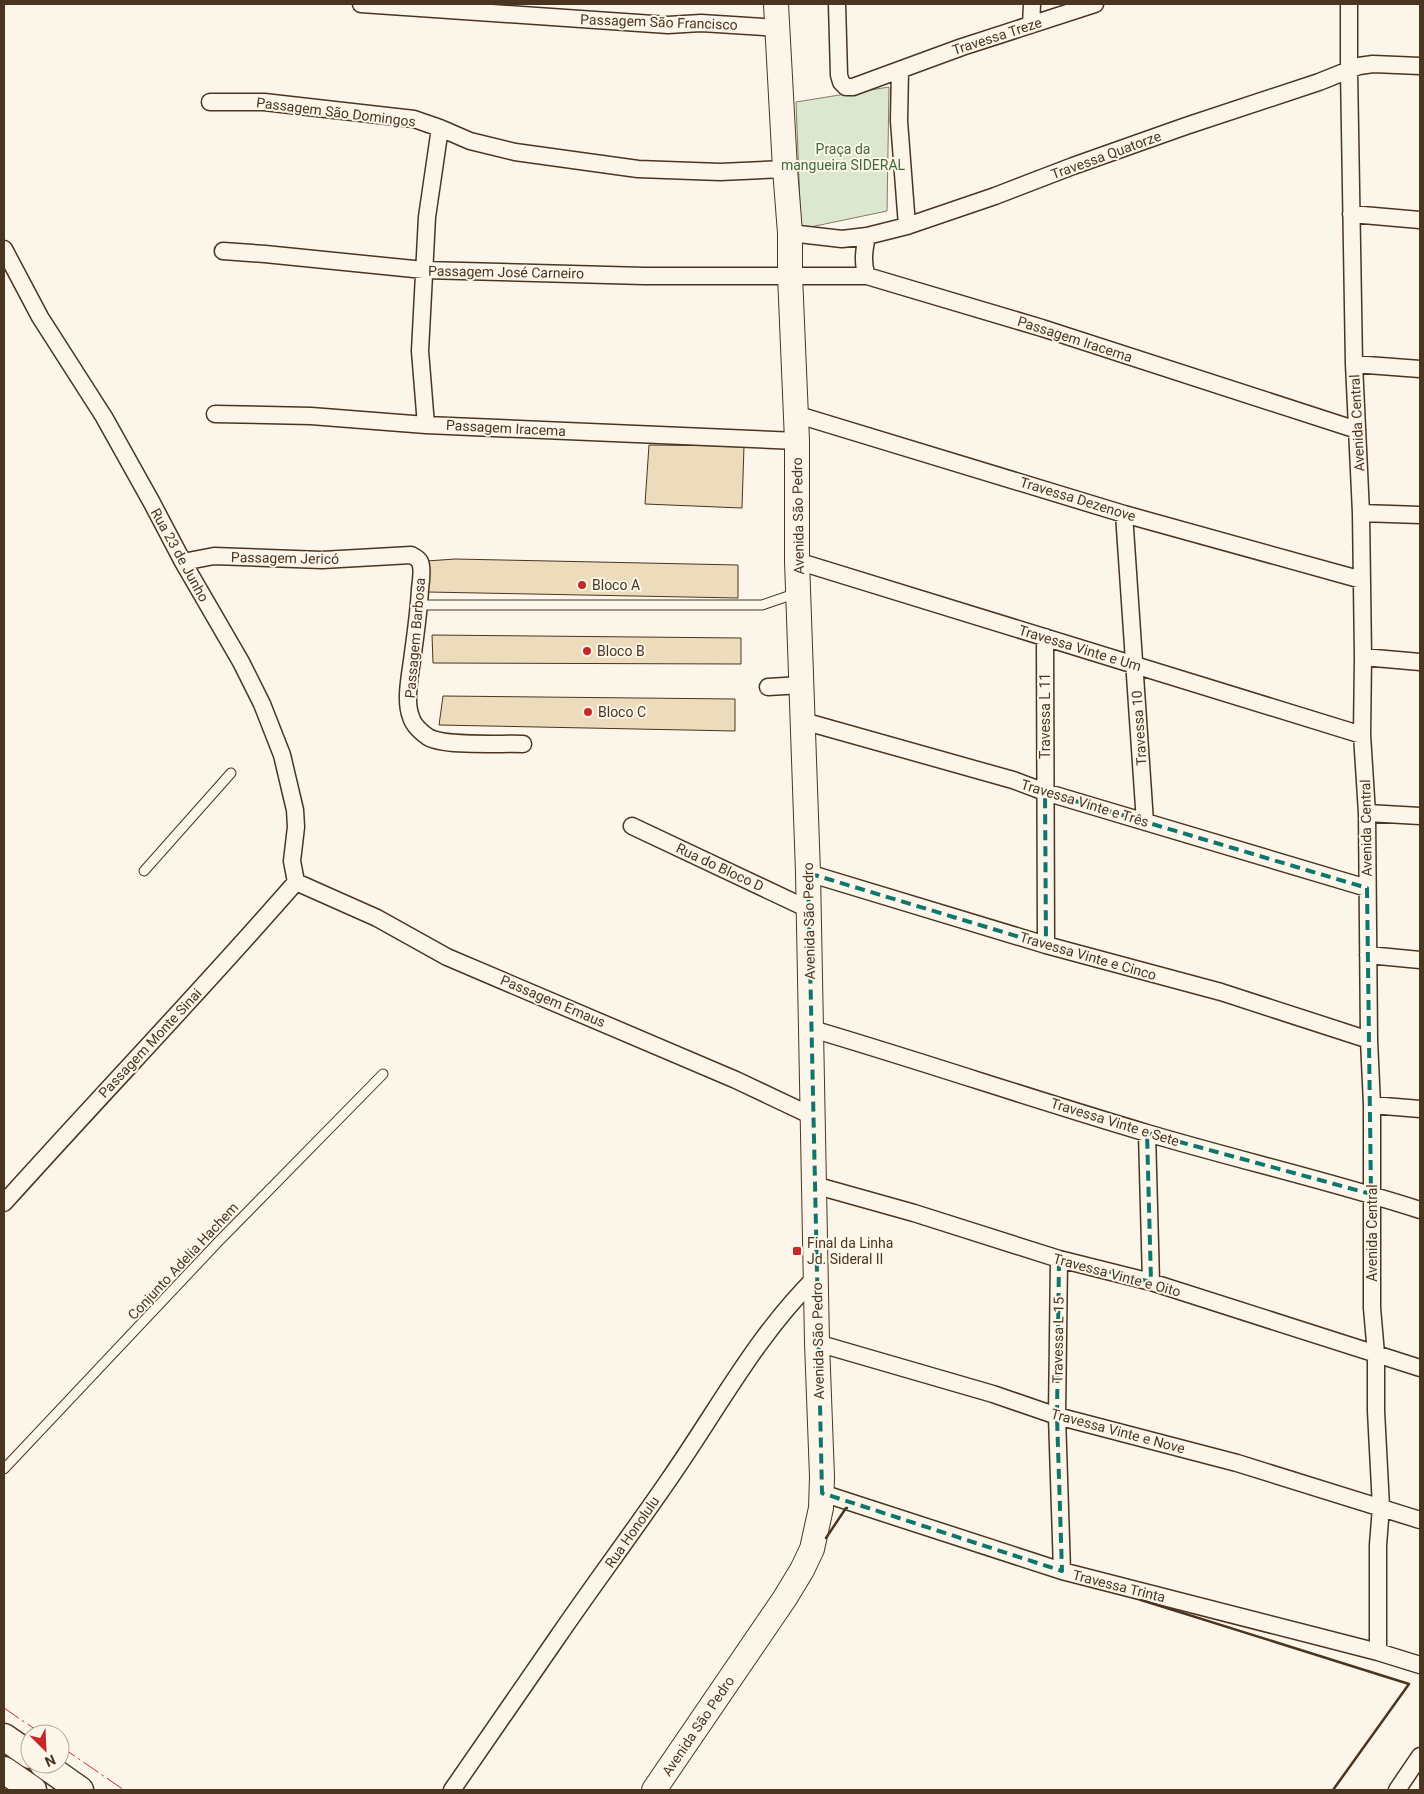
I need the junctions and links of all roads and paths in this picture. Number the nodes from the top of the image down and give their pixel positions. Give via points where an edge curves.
1 (361, 4) edge
2 (776, 4) edge
3 (837, 4) edge
4 (1032, 4) edge
5 (1095, 4) edge
6 (1349, 4) edge
7 (1031, 25) junction
8 (778, 28) junction
9 (1420, 66) edge
10 (900, 70) junction
11 (1349, 70) junction
12 (210, 102) dead end
13 (440, 128) junction
14 (784, 169) junction
15 (1351, 214) junction
16 (1420, 220) edge
17 (907, 226) junction
18 (790, 233) junction
19 (867, 236) junction
20 (4, 249) edge
21 (222, 251) dead end
22 (424, 270) junction
23 (790, 274) junction
24 (867, 276) junction
25 (1354, 364) junction
26 (1420, 369) edge
27 (215, 414) dead end
28 (796, 414) junction
29 (426, 425) junction
30 (1357, 430) junction
31 (797, 441) junction
32 (1361, 513) junction
33 (1124, 514) junction
34 (1420, 515) edge
35 (388, 558) joint
36 (798, 561) junction
37 (183, 562) junction
38 (1362, 580) junction
39 (799, 593) junction
40 (419, 605) junction
41 (1045, 637) junction
42 (1363, 657) junction
43 (1420, 662) edge
44 (1135, 665) junction
45 (802, 685) junction
46 (768, 687) dead end
47 (803, 721) junction
48 (1362, 735) junction
49 (523, 744) dead end
50 (230, 773) dead end
51 (1045, 792) junction
52 (1367, 813) junction
53 (1420, 816) edge
54 (1145, 822) junction
55 (632, 826) dead end
56 (144, 871) dead end
57 (808, 873) junction
58 (296, 882) junction
59 (1367, 888) junction
60 (808, 909) junction
61 (1046, 945) junction
62 (1368, 955) junction
63 (1420, 960) edge
64 (812, 1029) junction
65 (1369, 1040) junction
66 (384, 1074) dead end
67 (1372, 1104) junction
68 (1420, 1109) edge
69 (812, 1116) junction
70 (1147, 1133) junction
71 (814, 1185) junction
72 (1372, 1194) junction
73 (4, 1203) edge
74 (1420, 1210) edge
75 (1059, 1260) junction
76 (816, 1277) junction
77 (1151, 1282) junction
78 (817, 1343) junction
79 (1376, 1354) junction
80 (1420, 1368) edge
81 (1057, 1416) junction
82 (4, 1469) edge
83 (822, 1493) junction
84 (1381, 1507) junction
85 (1420, 1520) edge
86 (1062, 1571) junction
87 (1378, 1652) junction
88 (1420, 1665) edge
89 (4, 1737) edge
90 (20, 1748) edge
91 (1420, 1756) edge
92 (57, 1774) edge
93 (8, 1776) edge
94 (33, 1790) edge
95 (80, 1790) edge
96 (452, 1790) edge
97 (654, 1790) edge
98 (1397, 1790) edge

1 - 8 street, Passagem São Francisco via 668,25 701,23
2 - 8 main road, Avenida São Pedro
3 - 10 street, Travessa Treze via 840,82 852,87
4 - 7 street
5 - 7 street, Travessa Treze
6 - 11 street, Avenida Central
7 - 10 street, Travessa Treze
8 - 14 main road, Avenida São Pedro
9 - 11 street, Travessa Quatorze via 1373,64
10 - 17 street via 899,121
11 - 15 street, Avenida Central
11 - 17 street, Travessa Quatorze
12 - 13 street, Passagem São Domingos via 264,102 391,116 414,119
13 - 14 street, Passagem São Domingos via 492,147 576,162 678,171
13 - 22 street via 427,216
14 - 18 main road, Avenida São Pedro
15 - 16 street
15 - 25 street, Avenida Central
17 - 19 street, Travessa Quatorze
18 - 19 street, Travessa Quatorze via 842,239
18 - 23 main road, Avenida São Pedro
19 - 24 street via 864,267
20 - 37 street, Rua 23 de Junho via 40,317 104,417
21 - 22 street, Passagem José Carneiro
22 - 23 street, Passagem José Carneiro via 644,276
22 - 29 street via 420,351
23 - 24 street, Passagem Iracema
23 - 28 main road, Avenida São Pedro
24 - 30 street, Passagem Iracema via 1042,328
25 - 26 street
25 - 30 street, Avenida Central
27 - 29 street, Passagem Iracema via 311,416
28 - 31 main road, Avenida São Pedro
28 - 33 street, Travessa Dezenove
29 - 31 street, Passagem Iracema
30 - 32 street, Avenida Central
31 - 36 main road, Avenida São Pedro
32 - 34 street
32 - 38 street, Avenida Central
33 - 38 street, Travessa Dezenove
33 - 44 street, Travessa 10
35 - 37 street, Passagem Jericó via 322,560 214,556
35 - 40 street, Passagem Barbosa via 412,555 421,563
36 - 39 main road, Avenida São Pedro
36 - 41 street, Travessa Vinte e Um
37 - 58 street, Rua 23 de Junho via 252,682 282,755 295,810 292,861
38 - 42 street, Avenida Central
39 - 40 lane via 762,605
39 - 45 main road, Avenida São Pedro
40 - 49 street, Passagem Barbosa via 410,681 409,704 413,722 424,734 436,740
41 - 44 street, Travessa Vinte e Um
41 - 51 street, Travessa L 11
42 - 43 street
42 - 48 street, Avenida Central
44 - 48 street, Travessa Vinte e Um
44 - 54 street, Travessa 10
45 - 46 street
45 - 47 main road, Avenida São Pedro
47 - 51 street, Travessa Vinte e Três
47 - 57 main road, Avenida São Pedro
48 - 52 street, Avenida Central
50 - 56 lane
51 - 54 street, Travessa Vinte e Três
51 - 61 street, Travessa L 11
52 - 53 street
52 - 59 street, Avenida Central
54 - 59 street, Travessa Vinte e Três
55 - 60 street, Rua do Bloco D
57 - 60 main road, Avenida São Pedro
57 - 61 street, Travessa Vinte e Cinco
58 - 69 street, Passagem Emaus via 377,918 447,957 727,1076
58 - 73 street, Passagem Monte Sinai
59 - 62 street, Avenida Central
60 - 64 main road, Avenida São Pedro
61 - 65 street, Travessa Vinte e Cinco via 1221,992
62 - 63 street
62 - 65 street, Avenida Central
64 - 69 main road, Avenida São Pedro
64 - 70 street, Travessa Vinte e Sete
65 - 67 street, Avenida Central
66 - 82 lane, Conjunto Adelia Hachem via 226,1234
67 - 68 street
67 - 72 street, Avenida Central
69 - 71 main road, Avenida São Pedro
70 - 72 street, Travessa Vinte e Sete
70 - 77 street
71 - 75 street, Travessa Vinte e Oito
71 - 76 main road, Avenida São Pedro
72 - 74 street, Travessa Vinte e Sete
72 - 79 street, Avenida Central via 1372,1308
75 - 77 street, Travessa Vinte e Oito
75 - 81 street, Travessa L 15
76 - 78 main road, Avenida São Pedro
76 - 96 street, Rua Honolulu via 774,1323 737,1374 671,1478
77 - 79 street, Travessa Vinte e Oito
78 - 81 street, Travessa Vinte e Nove
78 - 83 main road, Avenida São Pedro
79 - 80 street, Travessa Vinte e Oito
79 - 84 street, Avenida Central
81 - 84 street, Travessa Vinte e Nove via 1237,1463
81 - 86 street, Travessa L 15
83 - 86 street, Travessa Trinta
83 - 97 main road, Avenida São Pedro via 817,1530 802,1570
84 - 85 street, Travessa Vinte e Nove
84 - 87 street, Avenida Central
86 - 87 street, Travessa Trinta
87 - 88 street, Travessa Trinta
89 - 90 main road
91 - 98 street
92 - 95 main road
93 - 94 main road

